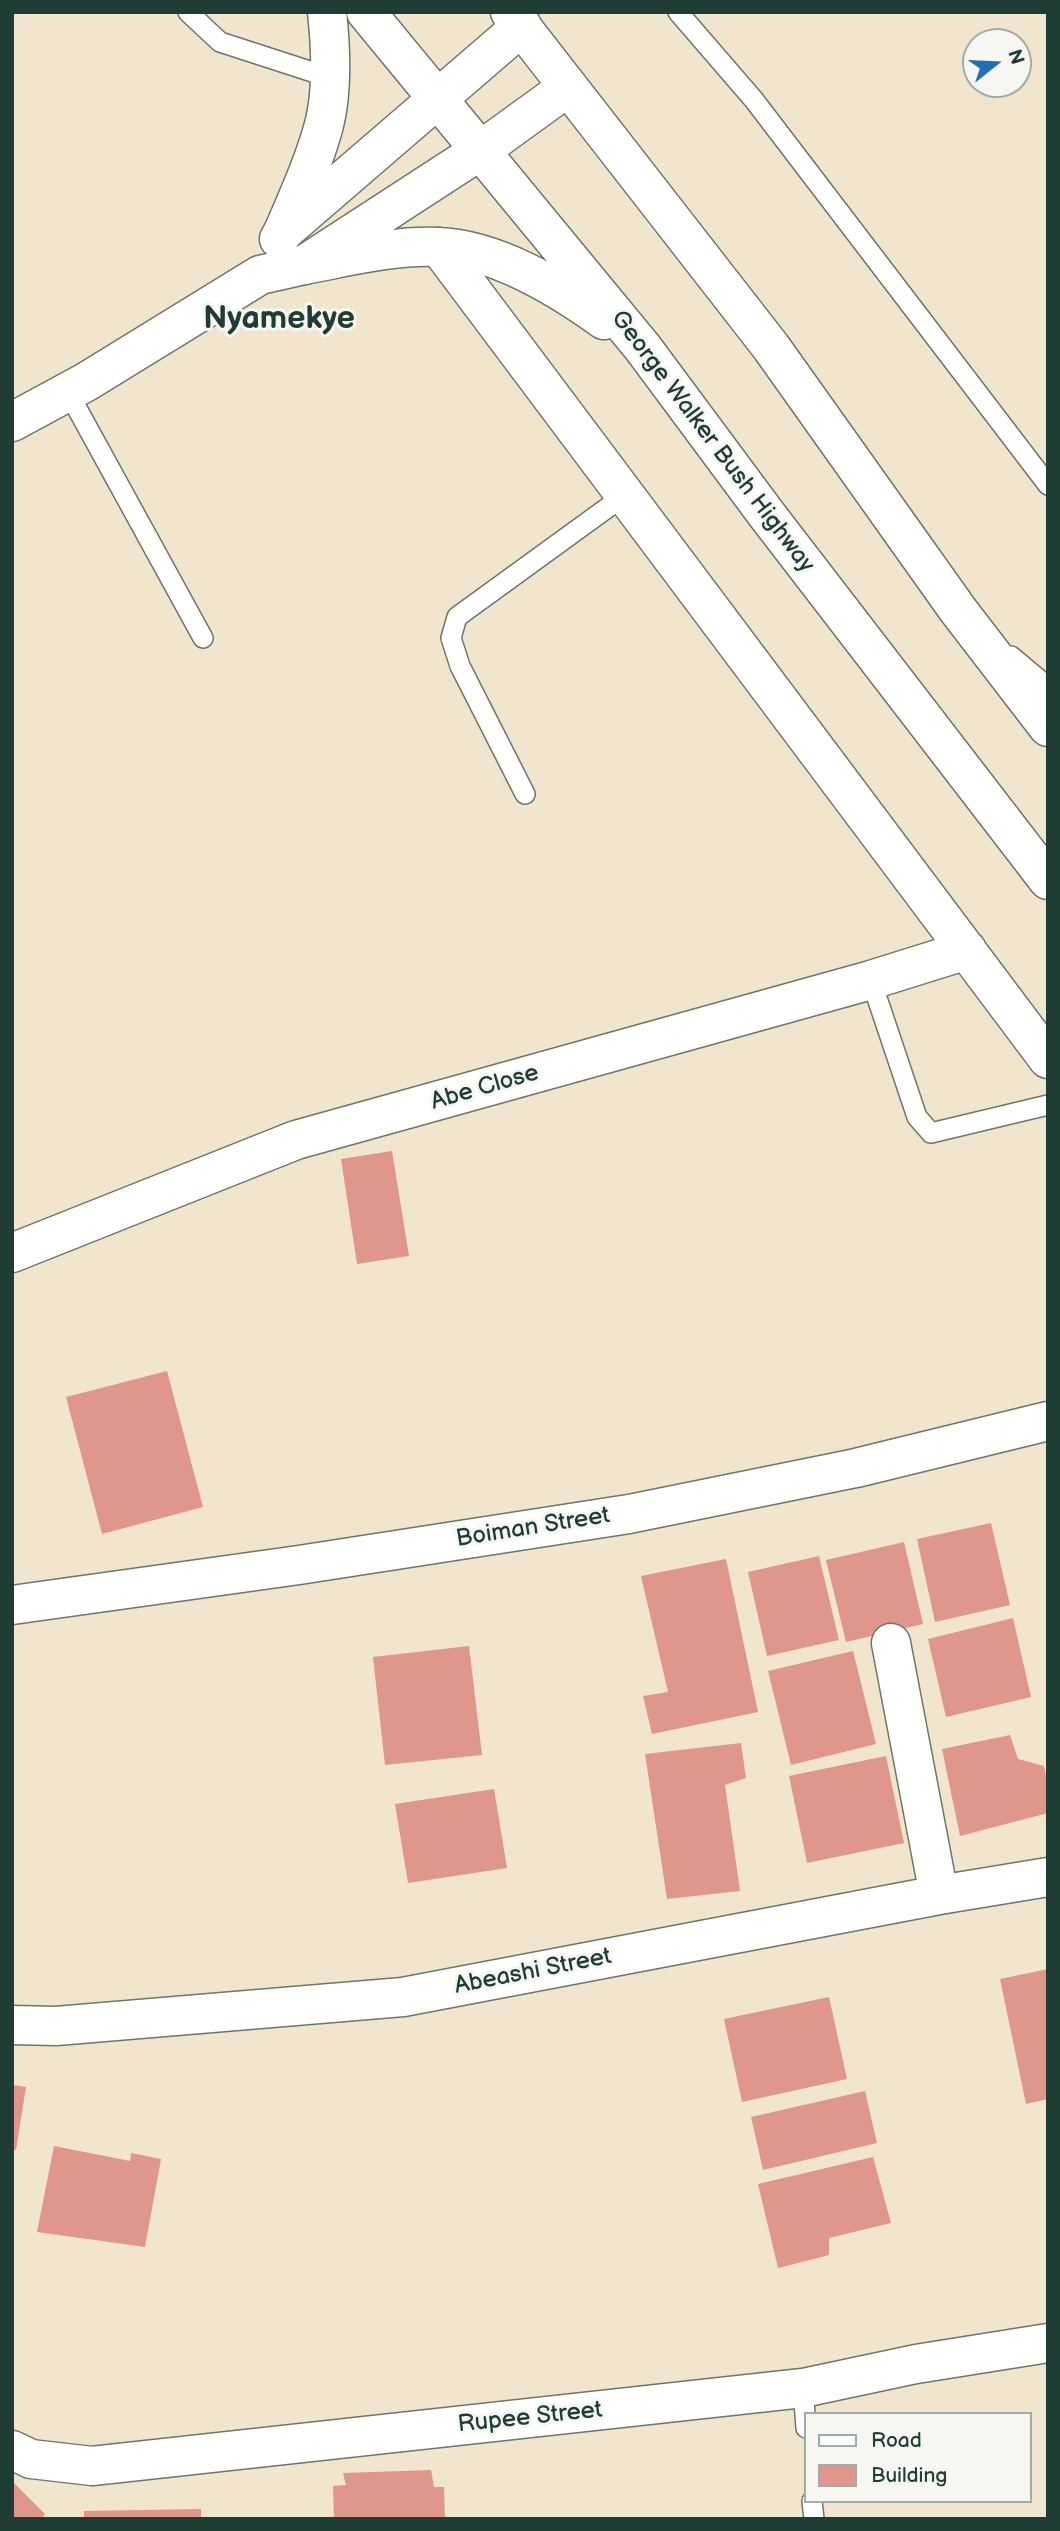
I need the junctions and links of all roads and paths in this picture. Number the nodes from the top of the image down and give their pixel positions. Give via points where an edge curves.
1 (188, 12) edge
2 (327, 12) edge
3 (366, 12) edge
4 (678, 12) edge
5 (516, 19) edge
6 (331, 78) junction
7 (568, 87) junction
8 (437, 98) junction
9 (481, 150) junction
10 (283, 232) junction
11 (439, 247) junction
12 (304, 265) junction
13 (260, 275) junction
14 (643, 348) junction
15 (68, 392) junction
16 (12, 422) edge
17 (1048, 485) edge
18 (625, 495) junction
19 (958, 610) junction
20 (203, 638) dead end
21 (1048, 687) edge
22 (1048, 727) edge
23 (525, 794) dead end
24 (1048, 880) edge
25 (967, 950) junction
26 (871, 980) junction
27 (1048, 1059) edge
28 (1048, 1105) edge
29 (12, 1253) edge
30 (1048, 1421) edge
31 (12, 1605) edge
32 (891, 1643) dead end
33 (1048, 1877) edge
34 (939, 1895) junction
35 (12, 2025) edge
36 (1048, 2343) edge
37 (803, 2388) junction
38 (805, 2412) edge
39 (12, 2450) edge

1 - 6 lane via 220,42
2 - 6 main road
3 - 8 main road, George Walker Bush Highway
4 - 17 lane via 754,100
5 - 7 main road
5 - 8 main road
6 - 10 main road via 324,123
7 - 9 main road
7 - 19 main road via 771,347
8 - 9 main road, George Walker Bush Highway
8 - 10 main road
9 - 12 main road
9 - 14 main road, George Walker Bush Highway
10 - 13 main road
11 - 12 main road via 399,248
11 - 14 main road via 479,254 565,292
11 - 18 main road
12 - 13 main road
13 - 15 main road
14 - 24 main road, George Walker Bush Highway
15 - 16 main road
15 - 20 lane
18 - 23 lane via 457,617 451,638 460,666
18 - 25 main road
19 - 21 lane
19 - 22 main road
25 - 26 main road, Abe Close
25 - 27 main road
26 - 28 lane via 917,1117 931,1133
26 - 29 main road, Abe Close via 296,1140
30 - 31 main road, Boiman Street via 856,1468 629,1514
32 - 34 main road
33 - 34 main road, Abeashi Street
34 - 35 main road, Abeashi Street via 403,1997
36 - 37 main road, Rupee Street
37 - 38 lane
37 - 39 main road, Rupee Street via 92,2466 31,2459

